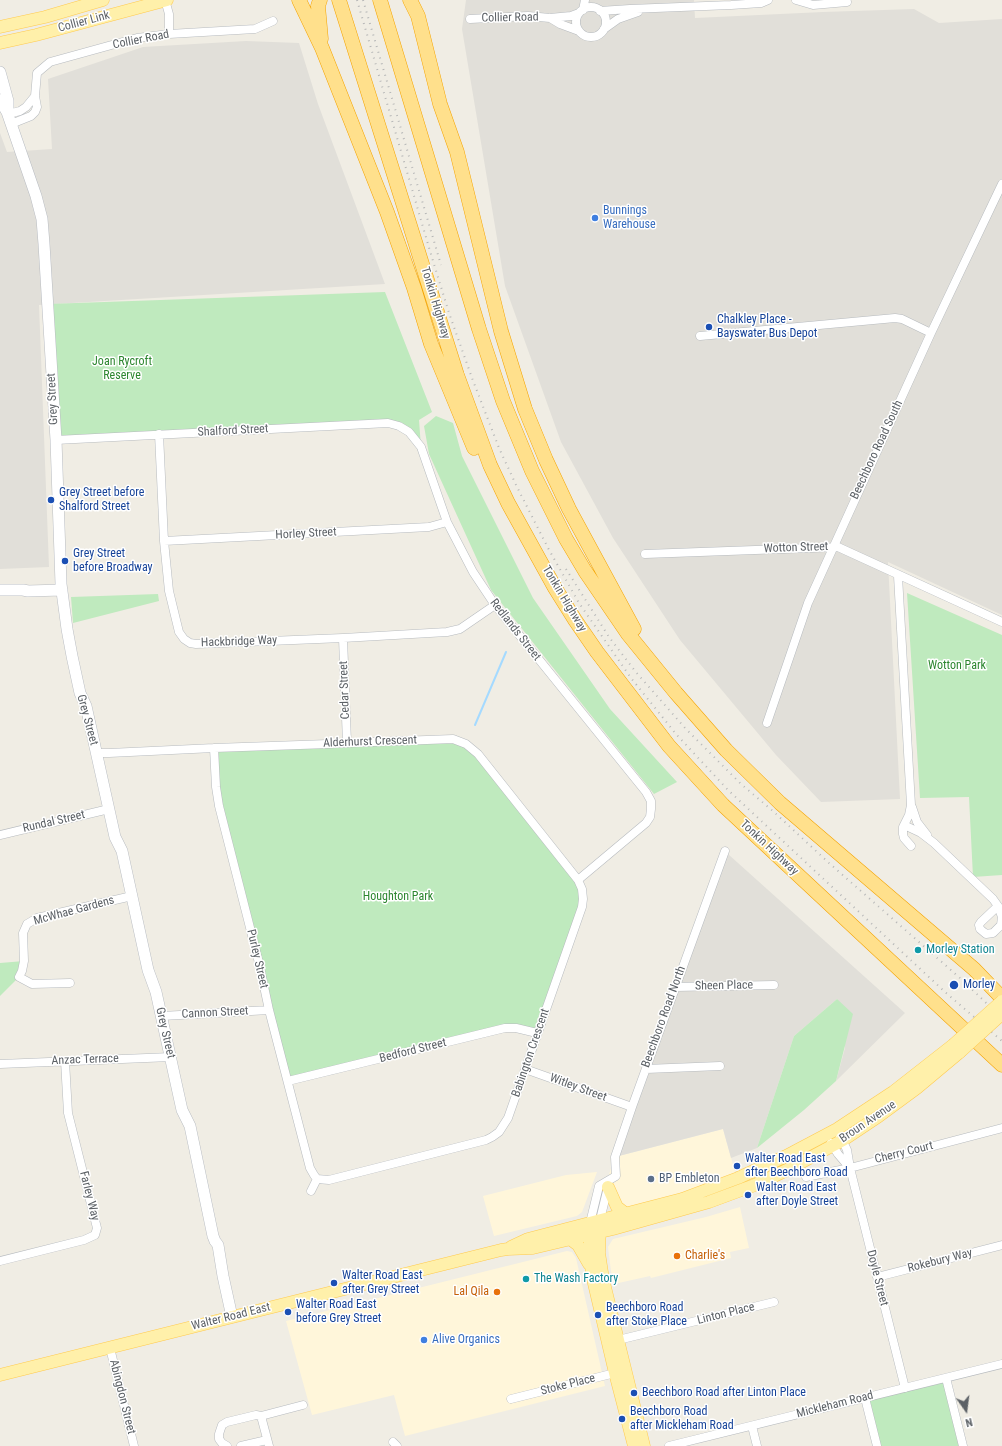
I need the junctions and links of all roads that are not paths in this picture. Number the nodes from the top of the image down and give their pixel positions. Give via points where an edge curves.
1 (103, 0) edge
2 (166, 0) edge
3 (299, 0) edge
4 (320, 0) edge
5 (339, 0) edge
6 (380, 0) edge
7 (410, 0) edge
8 (585, 0) edge
9 (596, 0) edge
10 (768, 0) edge
11 (796, 0) edge
12 (718, 2) edge
13 (847, 2) dead end
14 (646, 9) junction
15 (599, 10) junction
16 (581, 12) junction
17 (550, 18) junction
18 (470, 19) dead end
19 (273, 22) dead end
20 (3, 24) edge
21 (604, 29) junction
22 (579, 31) junction
23 (169, 34) junction
24 (0, 43) edge
25 (322, 48) junction
26 (0, 72) edge
27 (0, 100) edge
28 (9, 117) junction
29 (1002, 184) edge
30 (931, 333) junction
31 (700, 336) dead end
32 (409, 432) joint
33 (159, 434) junction
34 (56, 440) junction
35 (508, 503) junction
36 (447, 522) junction
37 (164, 541) junction
38 (833, 547) junction
39 (645, 554) dead end
40 (898, 576) junction
41 (61, 587) junction
42 (0, 590) edge
43 (495, 605) junction
44 (1002, 622) edge
45 (343, 638) junction
46 (652, 663) junction
47 (767, 723) dead end
48 (347, 743) junction
49 (214, 748) junction
50 (96, 753) junction
51 (911, 805) junction
52 (108, 809) junction
53 (904, 825) junction
54 (0, 834) edge
55 (934, 843) junction
56 (911, 846) dead end
57 (725, 851) dead end
58 (578, 880) junction
59 (132, 896) junction
60 (998, 906) dead end
61 (70, 983) dead end
62 (774, 985) dead end
63 (675, 987) junction
64 (1002, 999) edge
65 (269, 1010) junction
66 (1002, 1014) edge
67 (162, 1016) junction
68 (538, 1033) junction
69 (956, 1049) junction
70 (171, 1057) junction
71 (65, 1061) junction
72 (0, 1064) edge
73 (1002, 1065) edge
74 (720, 1066) dead end
75 (525, 1069) junction
76 (646, 1069) junction
77 (288, 1081) junction
78 (632, 1107) junction
79 (1002, 1128) edge
80 (832, 1132) junction
81 (838, 1143) junction
82 (850, 1168) junction
83 (806, 1178) dead end
84 (317, 1179) junction
85 (608, 1184) junction
86 (311, 1190) dead end
87 (626, 1214) junction
88 (595, 1227) junction
89 (570, 1239) junction
90 (1002, 1245) edge
91 (508, 1249) junction
92 (0, 1261) edge
93 (592, 1271) junction
94 (877, 1277) junction
95 (774, 1302) dead end
96 (232, 1317) junction
97 (613, 1342) junction
98 (110, 1348) junction
99 (1002, 1364) edge
100 (620, 1372) junction
101 (0, 1375) edge
102 (946, 1378) junction
103 (905, 1388) junction
104 (865, 1398) junction
105 (511, 1399) dead end
106 (303, 1405) dead end
107 (261, 1416) junction
108 (752, 1426) junction
109 (268, 1443) edge
110 (134, 1446) edge
111 (227, 1446) edge
112 (241, 1446) edge
113 (634, 1446) edge
114 (644, 1446) edge
115 (669, 1446) edge
116 (757, 1446) edge
117 (878, 1446) edge
118 (963, 1446) edge

1 - 20 main road, Collier Link via 45,17
2 - 23 street
2 - 24 main road, Collier Link
3 - 25 highway
4 - 25 highway via 318,6
5 - 35 highway, Tonkin Highway via 457,375 490,465
6 - 46 highway via 485,350 517,436 548,505 585,571 628,634
7 - 46 highway via 418,16 440,104 457,152 501,331 526,409 568,509
8 - 16 street
9 - 15 street
10 - 12 street via 761,3
11 - 13 street via 813,5
12 - 14 street
14 - 15 street
14 - 21 street via 611,23
15 - 16 street via 592,8
15 - 21 street via 606,19
16 - 17 street, Collier Road via 571,16
16 - 22 street via 576,22
17 - 18 street, Collier Road via 528,16
17 - 22 street, Collier Road
19 - 23 street, Collier Road via 255,29
21 - 22 street via 592,37
23 - 28 street, Collier Road via 137,38 50,62 37,73 35,112 31,116
25 - 35 highway via 388,212 444,377 489,478
26 - 28 street, Grey Street via 8,101
27 - 28 street, Grey Street
28 - 34 street, Grey Street via 42,219
29 - 30 street, Beechboro Road South
30 - 31 street via 895,318
30 - 38 street, Beechboro Road South
32 - 33 street, Shalford Street via 388,423
32 - 36 street, Redlands Street via 420,447
33 - 34 street, Shalford Street
33 - 37 street, Hackbridge Way
34 - 41 street, Grey Street
35 - 73 highway, Tonkin Highway via 575,620 643,713 691,771 723,805
36 - 37 street, Horley Street via 429,527
36 - 43 street, Redlands Street via 472,572
37 - 45 street, Hackbridge Way via 171,602 179,632 190,643
38 - 39 street, Wotton Street
38 - 40 street, Wotton Street via 838,547
38 - 47 street, Beechboro Road South via 808,603
40 - 44 street, Wotton Street
40 - 51 street
41 - 42 street via 28,591
41 - 50 street, Grey Street via 77,684 86,706
43 - 45 street, Hackbridge Way via 460,629 447,632
43 - 58 street, Redlands Street via 651,801 650,816 646,823
45 - 48 street, Cedar Street
46 - 64 highway via 698,718 780,803 974,969
48 - 49 street, Alderhurst Crescent
48 - 58 street, Alderhurst Crescent via 453,739 466,744 478,754
49 - 50 street, Alderhurst Crescent
49 - 65 street, Purley Street via 219,806
50 - 52 street, Grey Street
51 - 53 street
51 - 55 street via 917,822
52 - 54 street, Rundal Street
52 - 59 street, Grey Street via 115,837 122,851
53 - 55 street
53 - 56 street via 904,838
55 - 60 street
57 - 63 street, Beechboro Road North
58 - 68 street, Babington Crescent via 582,889 582,906
59 - 61 street, McWhae Gardens via 37,918 27,924 23,933 24,961 19,977 32,984
59 - 67 street, Grey Street via 148,970
62 - 63 street, Sheen Place
63 - 76 street, Beechboro Road North
64 - 69 main road, Broun Avenue, bridge
65 - 67 street, Cannon Street
65 - 77 street, Purley Street
66 - 69 main road, Broun Avenue, bridge
67 - 70 street, Grey Street
68 - 75 street, Babington Crescent
68 - 77 street, Bedford Street via 505,1028
69 - 80 main road, Broun Avenue
69 - 81 main road, Broun Avenue via 917,1088
70 - 71 street, Anzac Terrace
70 - 96 street, Grey Street via 182,1110 190,1126
71 - 72 street, Anzac Terrace
71 - 92 street, Farley Way via 68,1113 97,1228 95,1234 84,1240
74 - 76 street
75 - 78 street, Witley Street
75 - 84 street, Babington Crescent via 508,1118 499,1132 492,1137 329,1180
76 - 78 street, Beechboro Road North
77 - 84 street, Purley Street via 310,1168
78 - 85 street, Beechboro Road North via 615,1157 616,1176
79 - 82 street, Cherry Court
80 - 81 street, Doyle Street
80 - 81 street, Doyle Street
80 - 87 main road, Broun Avenue via 738,1178 682,1199
81 - 82 street, Doyle Street via 846,1150
81 - 88 main road, Broun Avenue via 789,1169 734,1193 680,1211
82 - 83 street, Cherry Court
82 - 94 street, Doyle Street
84 - 86 street
85 - 87 main road via 616,1207
85 - 88 street, Beechboro Road North via 599,1186
87 - 88 main road, Broun Avenue
88 - 89 main road, Walter Road East
88 - 91 main road, Walter Road East via 528,1238
88 - 93 main road, Beechboro Road North
88 - 97 main road, Beechboro Road North
89 - 91 main road, Walter Road East via 533,1248
89 - 93 main road via 578,1245
90 - 94 street, Rokebury Way
91 - 96 main road, Walter Road East
93 - 97 main road, Beechboro Road North
94 - 103 street, Doyle Street
95 - 97 street, Linton Place
96 - 98 main road, Walter Road East
97 - 100 main road, Beechboro Road North
98 - 101 main road, Walter Road East
98 - 110 street, Abingdon Street
99 - 102 street, Mickleham Road
100 - 105 street, Stoke Place
100 - 113 main road, Beechboro Road North
100 - 114 main road, Beechboro Road North
102 - 103 street, Mickleham Road
102 - 118 street
103 - 104 street, Mickleham Road
104 - 108 street, Mickleham Road
104 - 117 street
106 - 107 street
107 - 109 street
107 - 111 street via 256,1415 222,1425 219,1439
108 - 115 street, Mickleham Road
108 - 116 street
109 - 112 street

